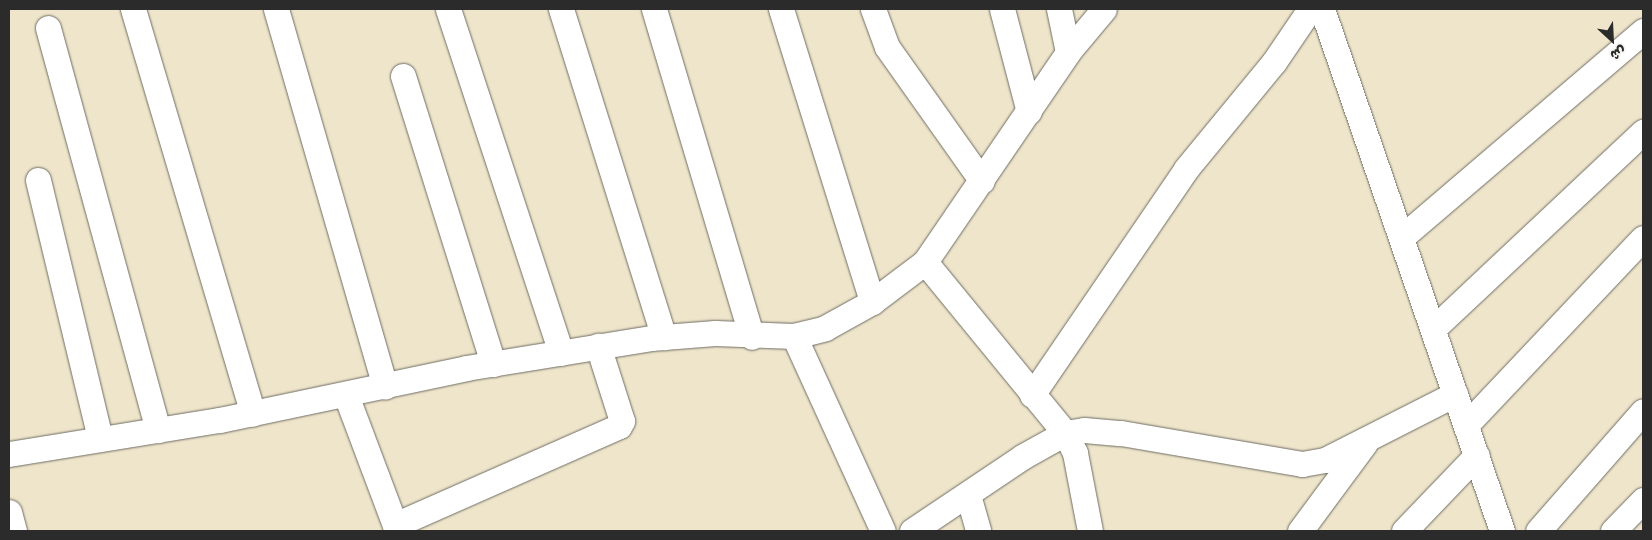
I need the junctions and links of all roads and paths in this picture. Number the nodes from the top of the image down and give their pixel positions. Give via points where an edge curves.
1 (133, 9) edge
2 (276, 9) edge
3 (448, 9) edge
4 (561, 9) edge
5 (654, 9) edge
6 (781, 9) edge
7 (873, 9) edge
8 (1002, 9) edge
9 (1059, 9) edge
10 (1104, 9) edge
11 (1310, 9) edge
12 (1322, 9) edge
13 (48, 28) dead end
14 (1643, 31) edge
15 (1068, 52) junction
16 (403, 76) dead end
17 (1029, 112) junction
18 (1643, 132) edge
19 (38, 180) dead end
20 (982, 181) junction
21 (1402, 237) junction
22 (1643, 238) edge
23 (925, 262) junction
24 (872, 302) junction
25 (1433, 329) junction
26 (794, 336) junction
27 (664, 337) junction
28 (752, 337) junction
29 (598, 346) junction
30 (560, 353) junction
31 (493, 364) junction
32 (385, 387) junction
33 (1455, 394) junction
34 (346, 395) junction
35 (1032, 395) junction
36 (1643, 411) edge
37 (253, 414) junction
38 (1466, 425) junction
39 (158, 430) junction
40 (1065, 432) junction
41 (100, 439) junction
42 (1368, 439) junction
43 (9, 454) edge
44 (1477, 455) junction
45 (968, 495) junction
46 (1643, 500) edge
47 (9, 512) edge
48 (396, 528) edge
49 (14, 531) edge
50 (883, 531) edge
51 (912, 531) edge
52 (978, 531) edge
53 (1090, 531) edge
54 (1300, 531) edge
55 (1404, 531) edge
56 (1502, 531) edge
57 (1538, 531) edge
58 (1613, 531) edge

1 - 37 street
2 - 32 street
3 - 30 street
4 - 27 street
5 - 28 street
6 - 24 street
7 - 20 street via 887,47
8 - 17 street
9 - 15 street
10 - 15 street
11 - 35 street via 1274,62 1186,169
12 - 21 street
13 - 39 street
14 - 21 street
15 - 17 street
16 - 31 street
17 - 20 street
18 - 25 street
19 - 41 street
20 - 23 street
21 - 25 street
22 - 38 street
23 - 24 street
23 - 35 street
24 - 26 street via 825,328
25 - 33 street
26 - 28 street
26 - 50 street
27 - 28 street via 715,333
27 - 29 street
29 - 30 street
29 - 48 street via 622,420 619,426
30 - 31 street
31 - 32 street
32 - 34 street
33 - 38 street
33 - 42 street
34 - 37 street
34 - 48 street
35 - 40 street
36 - 57 street
37 - 39 street
38 - 44 street
39 - 41 street
40 - 42 street via 1121,433 1302,464 1325,460
40 - 45 street via 1044,442
40 - 53 street via 1075,453
41 - 43 street
42 - 54 street
44 - 55 street
44 - 56 street
45 - 51 street
45 - 52 street
46 - 58 street
47 - 49 street

